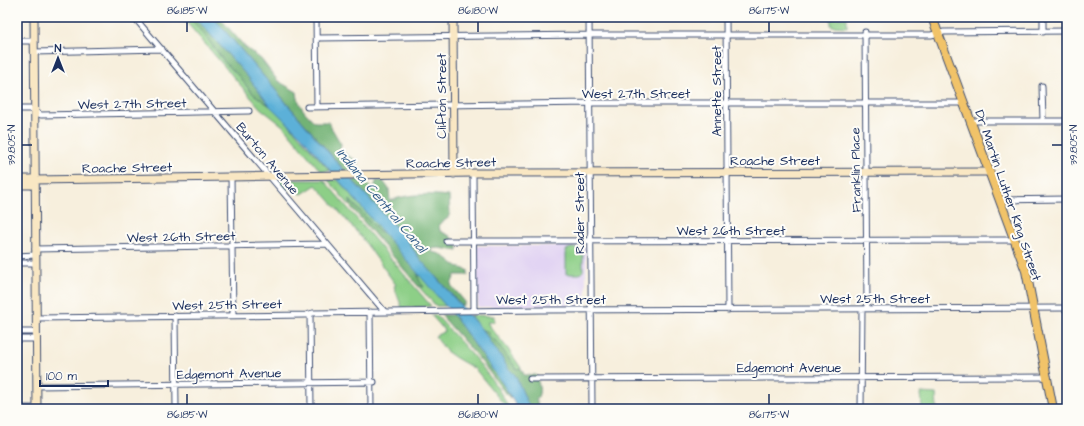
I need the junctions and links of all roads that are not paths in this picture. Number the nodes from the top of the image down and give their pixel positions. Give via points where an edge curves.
1 (34, 17) edge
2 (134, 17) edge
3 (316, 17) edge
4 (453, 17) edge
5 (589, 17) edge
6 (726, 17) edge
7 (932, 17) edge
8 (1043, 17) edge
9 (1067, 31) edge
10 (1043, 32) junction
11 (865, 33) junction
12 (938, 33) junction
13 (590, 35) junction
14 (726, 35) junction
15 (453, 37) junction
16 (317, 38) junction
17 (17, 41) edge
18 (34, 41) junction
19 (162, 49) junction
20 (34, 52) junction
21 (1042, 86) dead end
22 (866, 103) junction
23 (964, 103) junction
24 (590, 104) junction
25 (727, 104) junction
26 (454, 105) junction
27 (307, 107) dead end
28 (317, 107) junction
29 (17, 109) edge
30 (34, 112) junction
31 (215, 112) junction
32 (249, 112) dead end
33 (971, 121) junction
34 (1043, 121) junction
35 (1067, 121) edge
36 (590, 172) junction
37 (866, 172) junction
38 (990, 172) junction
39 (473, 173) junction
40 (727, 173) junction
41 (454, 174) junction
42 (231, 177) junction
43 (270, 177) junction
44 (17, 180) edge
45 (35, 181) junction
46 (17, 185) edge
47 (1067, 199) edge
48 (1000, 200) junction
49 (866, 240) junction
50 (1015, 240) junction
51 (446, 241) dead end
52 (474, 241) junction
53 (591, 241) junction
54 (728, 241) junction
55 (327, 244) junction
56 (232, 246) junction
57 (17, 256) edge
58 (35, 256) junction
59 (17, 263) edge
60 (1067, 308) edge
61 (864, 309) junction
62 (1034, 309) junction
63 (473, 310) junction
64 (591, 310) junction
65 (728, 310) junction
66 (370, 312) junction
67 (385, 312) junction
68 (310, 314) junction
69 (233, 315) junction
70 (175, 316) junction
71 (36, 318) junction
72 (17, 332) edge
73 (36, 335) junction
74 (17, 339) edge
75 (592, 378) junction
76 (861, 378) junction
77 (1048, 378) junction
78 (530, 379) dead end
79 (372, 382) junction
80 (311, 383) junction
81 (176, 384) junction
82 (37, 386) junction
83 (17, 408) edge
84 (38, 408) edge
85 (176, 409) edge
86 (311, 409) edge
87 (371, 409) edge
88 (592, 409) edge
89 (861, 409) edge
90 (1053, 409) edge

1 - 18 street
2 - 19 street, Burton Avenue
3 - 16 street
4 - 15 street, Clifton Street
5 - 13 street, Rader Street
6 - 14 street, Annette Street
7 - 12 main road, Dr Martin Luther King Street
8 - 10 street
9 - 10 street
10 - 12 street
11 - 12 street
11 - 14 street
11 - 22 street, Franklin Place
12 - 23 main road, Dr Martin Luther King Street
13 - 14 street
13 - 15 street
13 - 24 street, Rader Street
14 - 25 street, Annette Street
15 - 16 street
15 - 26 street, Clifton Street
16 - 28 street
17 - 18 street
18 - 20 street
19 - 20 street
19 - 31 street, Burton Avenue
20 - 30 street
21 - 34 street
22 - 23 street, West 27th Street
22 - 25 street, West 27th Street
22 - 37 street, Franklin Place
23 - 33 main road, Dr Martin Luther King Street
24 - 25 street, West 27th Street
24 - 26 street, West 27th Street
24 - 36 street, Rader Street
25 - 40 street, Annette Street
26 - 28 street, West 27th Street
26 - 41 street, Clifton Street
27 - 28 street, West 27th Street
29 - 30 street, West 27th Street via 29,109
30 - 31 street, West 27th Street via 41,115
30 - 45 street
31 - 32 street, West 27th Street
31 - 43 street, Burton Avenue
33 - 34 street
33 - 38 main road, Dr Martin Luther King Street
34 - 35 street
36 - 39 street, Roache Street
36 - 40 street, Roache Street
36 - 53 street, Rader Street
37 - 38 street, Roache Street
37 - 40 street, Roache Street
37 - 49 street, Franklin Place
38 - 48 main road, Dr Martin Luther King Street
39 - 41 street, Roache Street
39 - 52 street
40 - 54 street, Annette Street
41 - 43 street, Roache Street
42 - 43 street, Roache Street
42 - 45 street, Roache Street
42 - 56 street
43 - 55 street, Burton Avenue
44 - 45 street, Roache Street
45 - 46 street, Roache Street
45 - 58 street
47 - 48 street
48 - 50 main road, Dr Martin Luther King Street
49 - 50 street, West 26th Street
49 - 54 street, West 26th Street
49 - 61 street, Franklin Place
50 - 62 main road, Dr Martin Luther King Street via 1026,271
51 - 52 street, West 26th Street
52 - 53 street, West 26th Street
52 - 63 street
53 - 54 street, West 26th Street
53 - 64 street, Rader Street
54 - 65 street, Annette Street
55 - 56 street, West 26th Street
55 - 67 street, Burton Avenue
56 - 58 street, West 26th Street
56 - 69 street
57 - 58 street, West 26th Street
58 - 59 street, West 26th Street
58 - 71 street
60 - 62 street, West 25th Street
61 - 62 street, West 25th Street
61 - 65 street, West 25th Street
61 - 76 street, Franklin Place
62 - 77 main road, Dr Martin Luther King Street
63 - 64 street, West 25th Street
63 - 67 street, West 25th Street
64 - 65 street, West 25th Street
64 - 75 street, Rader Street
66 - 67 street, West 25th Street
66 - 68 street, West 25th Street
66 - 79 street
68 - 69 street, West 25th Street
68 - 80 street
69 - 70 street, West 25th Street
70 - 71 street, West 25th Street
70 - 81 street
71 - 73 street
72 - 73 street
73 - 74 street
73 - 82 street
75 - 76 street, Edgemont Avenue
75 - 78 street, Edgemont Avenue
75 - 88 street, Rader Street
76 - 77 street, Edgemont Avenue
76 - 89 street, Franklin Place
77 - 90 main road, Dr Martin Luther King Street
79 - 80 street, Edgemont Avenue
79 - 87 street
80 - 81 street, Edgemont Avenue
80 - 86 street
81 - 82 street, Edgemont Avenue
81 - 85 street
82 - 84 street
83 - 84 street

